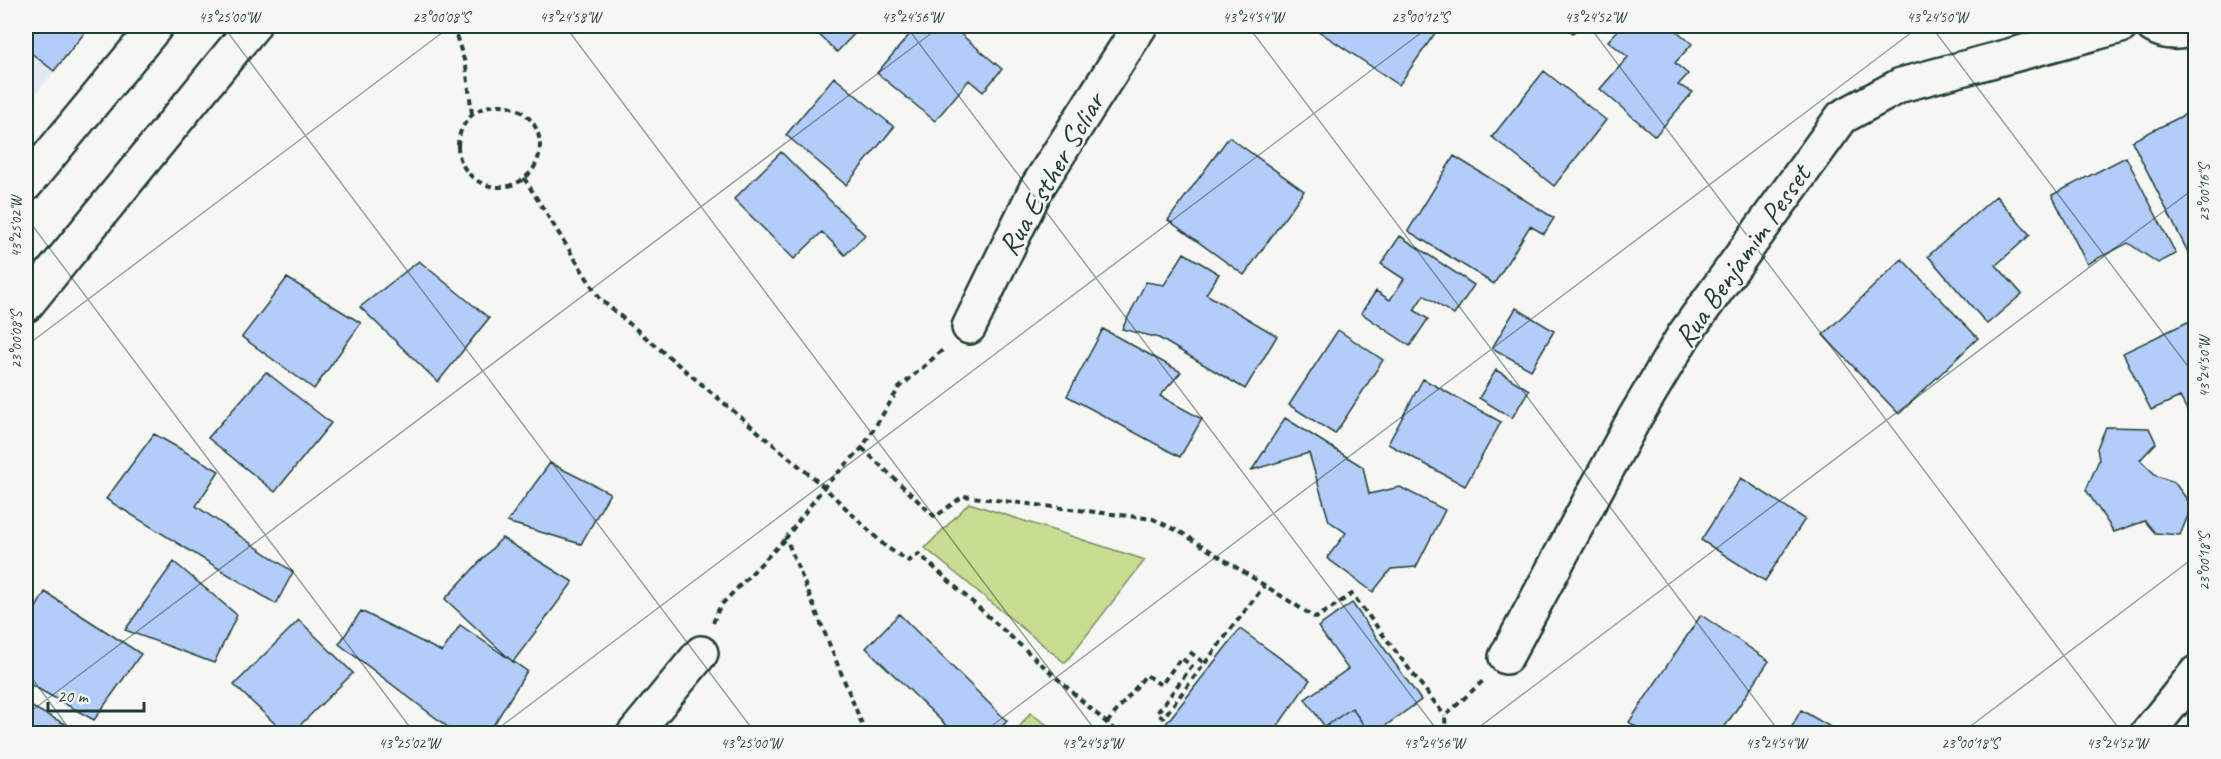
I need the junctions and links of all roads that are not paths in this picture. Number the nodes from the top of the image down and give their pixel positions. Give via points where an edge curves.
1 (156, 26) edge
2 (253, 26) edge
3 (1140, 26) edge
4 (2121, 26) edge
5 (2152, 26) edge
6 (2196, 27) edge
7 (26, 184) edge
8 (26, 305) edge
9 (969, 327) road end
10 (701, 653) road end
11 (1506, 657) road end
12 (2196, 673) edge
13 (634, 734) edge
14 (2147, 734) edge

1 - 7 street
2 - 8 street
3 - 9 street, Rua Esther Scliar via 1036,189
4 - 11 street, Rua Benjamim Pesset via 1900,85 1842,117 1683,335
5 - 6 street via 2168,32
10 - 13 street
12 - 14 street

